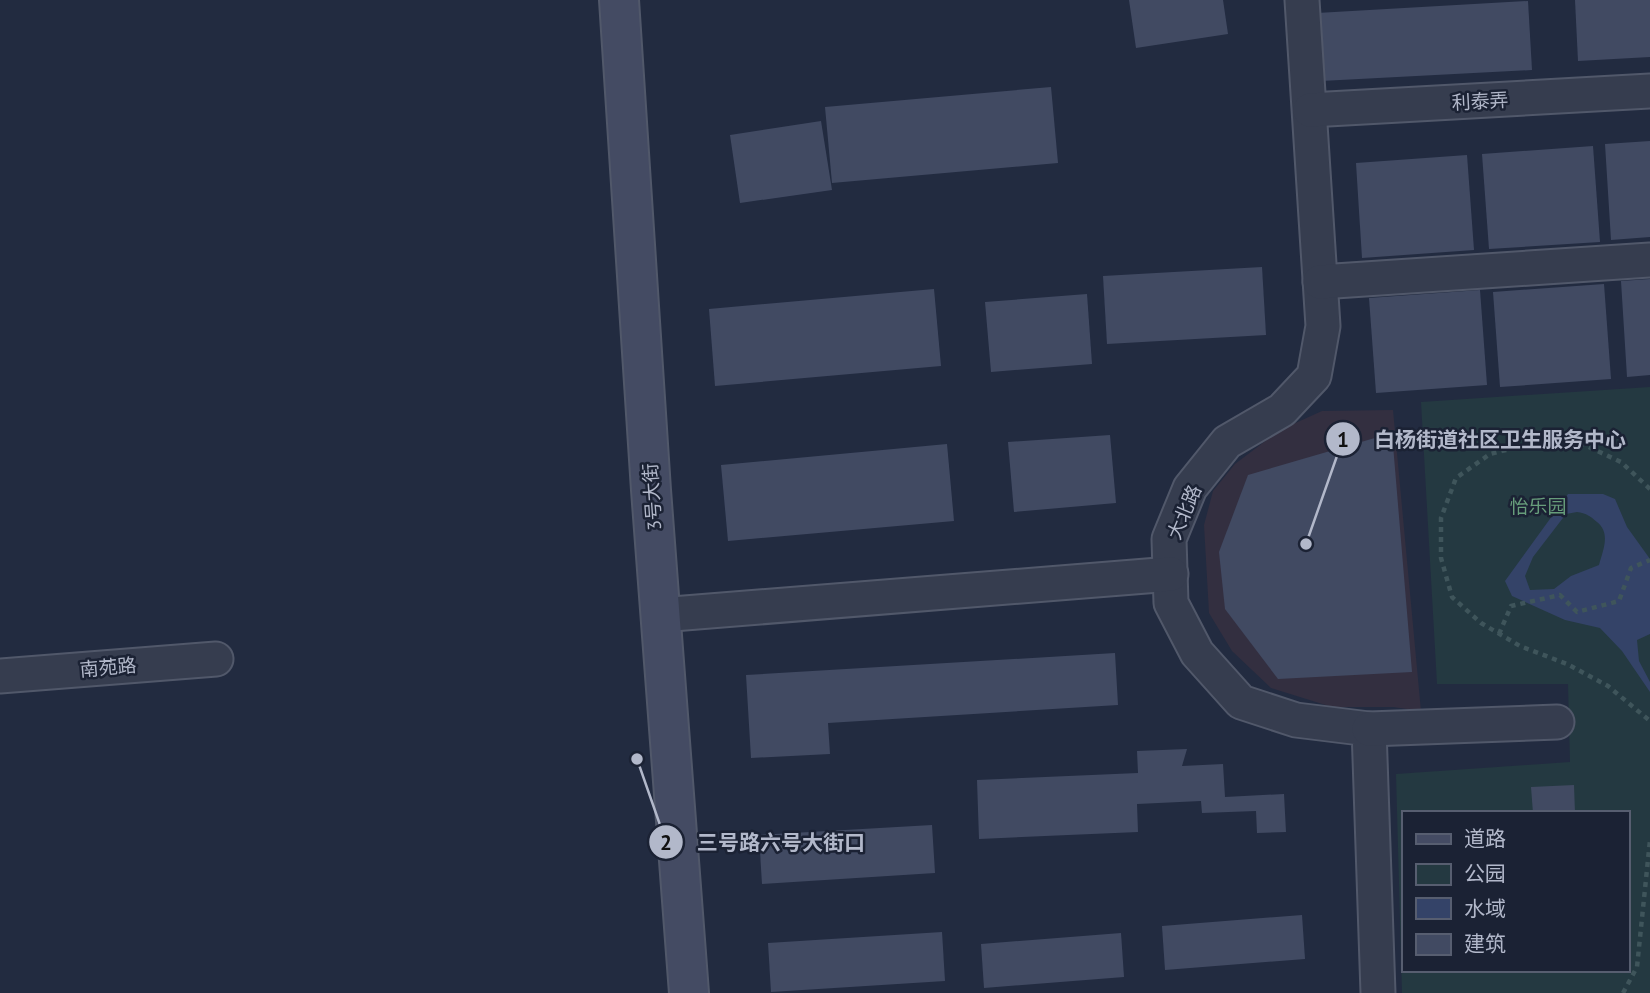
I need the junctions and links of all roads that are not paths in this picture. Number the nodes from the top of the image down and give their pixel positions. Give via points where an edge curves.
1 (619, 0) edge
2 (1302, 0) edge
3 (1650, 91) edge
4 (1310, 110) junction
5 (1650, 260) edge
6 (1320, 282) junction
7 (1171, 574) junction
8 (660, 615) junction
9 (216, 659) dead end
10 (0, 676) edge
11 (1557, 722) dead end
12 (1369, 729) junction
13 (689, 993) edge
14 (1378, 993) edge

1 - 8 street, 3号大街
2 - 4 street, 大北路
3 - 4 street, 利泰弄
4 - 6 street, 大北路
5 - 6 street
6 - 7 street, 大北路 via 1323,326 1314,376 1282,410 1227,442 1190,488 1169,539
7 - 8 street
7 - 12 street, 大北路 via 1171,603 1197,653 1241,702 1296,720
8 - 13 street, 3号大街
9 - 10 street, 南苑路
11 - 12 street, 大北路
12 - 14 street

